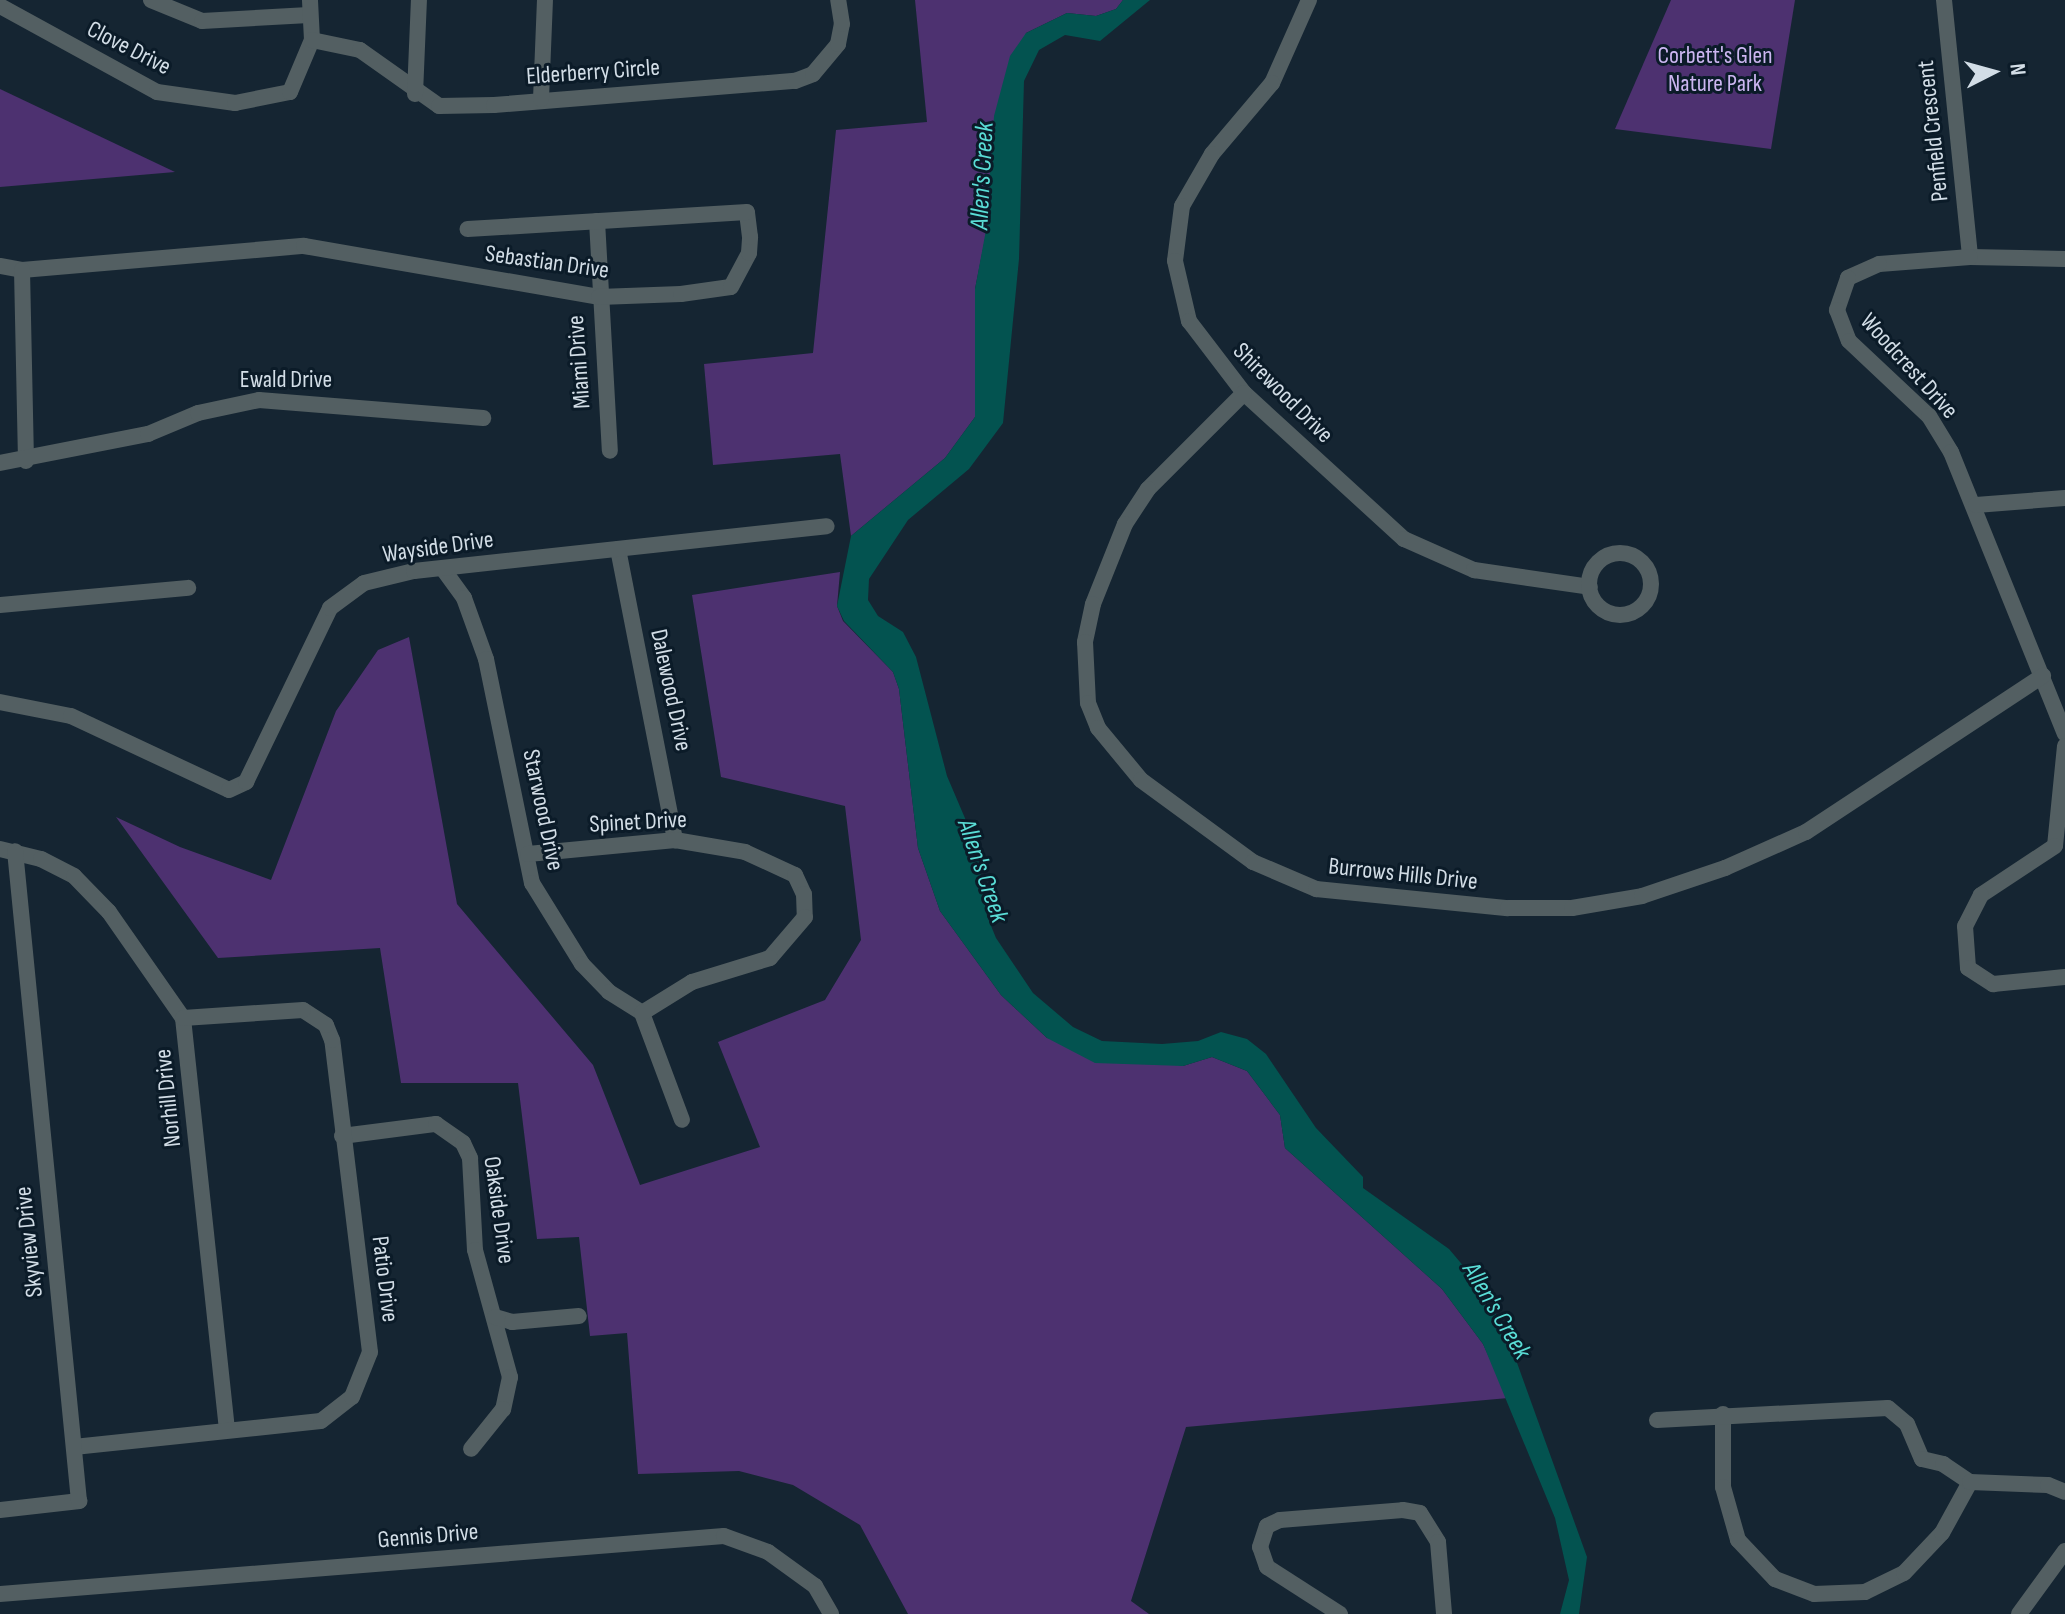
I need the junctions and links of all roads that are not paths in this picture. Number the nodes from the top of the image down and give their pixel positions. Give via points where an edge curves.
1 (151, 0) edge
2 (419, 0) edge
3 (545, 0) edge
4 (838, 0) edge
5 (1309, 0) edge
6 (1944, 0) edge
7 (0, 6) edge
8 (309, 7) edge
9 (312, 40) junction
10 (415, 94) junction
11 (541, 99) junction
12 (597, 221) junction
13 (468, 229) dead end
14 (1970, 257) junction
15 (2065, 259) edge
16 (0, 266) edge
17 (22, 270) junction
18 (599, 297) junction
19 (1244, 393) junction
20 (483, 418) dead end
21 (610, 451) dead end
22 (26, 461) junction
23 (0, 463) edge
24 (2065, 498) edge
25 (1976, 505) junction
26 (827, 526) dead end
27 (618, 549) junction
28 (443, 569) junction
29 (1590, 587) dead end
30 (188, 588) dead end
31 (0, 605) edge
32 (2043, 676) junction
33 (0, 702) edge
34 (2065, 734) edge
35 (2065, 746) edge
36 (675, 840) junction
37 (8, 850) edge
38 (528, 854) junction
39 (2065, 977) edge
40 (642, 1013) junction
41 (183, 1018) junction
42 (682, 1120) dead end
43 (342, 1136) junction
44 (579, 1316) dead end
45 (495, 1317) junction
46 (1723, 1414) junction
47 (1657, 1420) dead end
48 (227, 1430) junction
49 (74, 1447) junction
50 (471, 1449) dead end
51 (2065, 1475) edge
52 (1970, 1482) junction
53 (2032, 1483) junction
54 (2065, 1492) edge
55 (0, 1510) edge
56 (2065, 1551) edge
57 (0, 1594) edge
58 (831, 1614) edge
59 (1340, 1614) edge
60 (1444, 1614) edge
61 (2019, 1614) edge

1 - 8 street via 202,21
2 - 10 street
3 - 11 street
4 - 11 street, Elderberry Circle via 838,44 813,74 795,81
5 - 19 street, Shirewood Drive via 1272,83 1194,181 1177,233 1175,261 1189,321
6 - 14 street, Penfield Crescent
7 - 9 street, Clove Drive via 157,92 208,102 264,101 290,92
8 - 9 street, Clove Drive
9 - 10 street, Elderberry Circle via 360,50
10 - 11 street, Elderberry Circle via 439,106
12 - 13 street, Sebastian Drive
12 - 18 street, Miami Drive
12 - 18 street, Sebastian Drive via 747,212 750,237 749,253 731,287
14 - 15 street, Woodcrest Drive
14 - 25 street, Woodcrest Drive via 1866,267 1842,286 1837,310 1849,341 1936,426
16 - 17 street, Sebastian Drive
17 - 18 street, Sebastian Drive via 304,246
17 - 22 street
18 - 21 street, Miami Drive
19 - 29 street, Shirewood Drive via 1380,521 1433,555 1509,579
19 - 32 street, Burrows Hills Drive via 1148,489 1125,524 1093,604 1085,642 1088,703 1098,728 1141,780 1253,862 1316,889 1508,908 1572,908 1642,896 1725,868 1806,832
20 - 22 street, Ewald Drive via 259,400 227,404 148,434
22 - 23 street, Ewald Drive
24 - 25 street
25 - 32 street, Woodcrest Drive
26 - 27 street, Wayside Drive
27 - 28 street, Wayside Drive
27 - 36 street, Dalewood Drive
28 - 33 street, Wayside Drive via 364,583 330,608 246,782 229,790 81,720 51,709
28 - 38 street, Starwood Drive via 464,598 486,659
30 - 31 street
32 - 34 street, Woodcrest Drive
35 - 39 street via 2055,846 1981,895 1965,926 1968,968 1993,984
36 - 38 street, Spinet Drive
36 - 40 street, Spinet Drive via 745,852 795,875 804,894 805,917 770,958 692,982
37 - 41 street, Norhill Drive via 74,876 109,912
37 - 49 street, Skyview Drive
38 - 40 street, Starwood Drive via 532,883 582,964 609,992
40 - 42 street
41 - 43 street, Patio Drive via 303,1010 316,1015 332,1040
41 - 48 street, Norhill Drive
43 - 45 street, Oakside Drive via 436,1124 463,1143 470,1158 475,1250
43 - 48 street, Patio Drive via 370,1352 361,1378 339,1412 321,1421
44 - 45 street via 512,1322
45 - 50 street, Oakside Drive via 509,1361 509,1394
46 - 47 street
46 - 52 street via 1888,1408 1907,1424 1922,1459 1943,1464
46 - 52 street via 1723,1487 1738,1540 1775,1579 1814,1594 1865,1592 1904,1573 1942,1533
48 - 49 street, Patio Drive
49 - 55 street, Skyview Drive via 79,1501
51 - 53 street
52 - 53 street
53 - 54 street
56 - 61 street
57 - 58 street, Gennis Drive via 724,1536 768,1552 815,1586
59 - 60 street via 1267,1567 1260,1547 1267,1526 1341,1515 1420,1513 1438,1542

